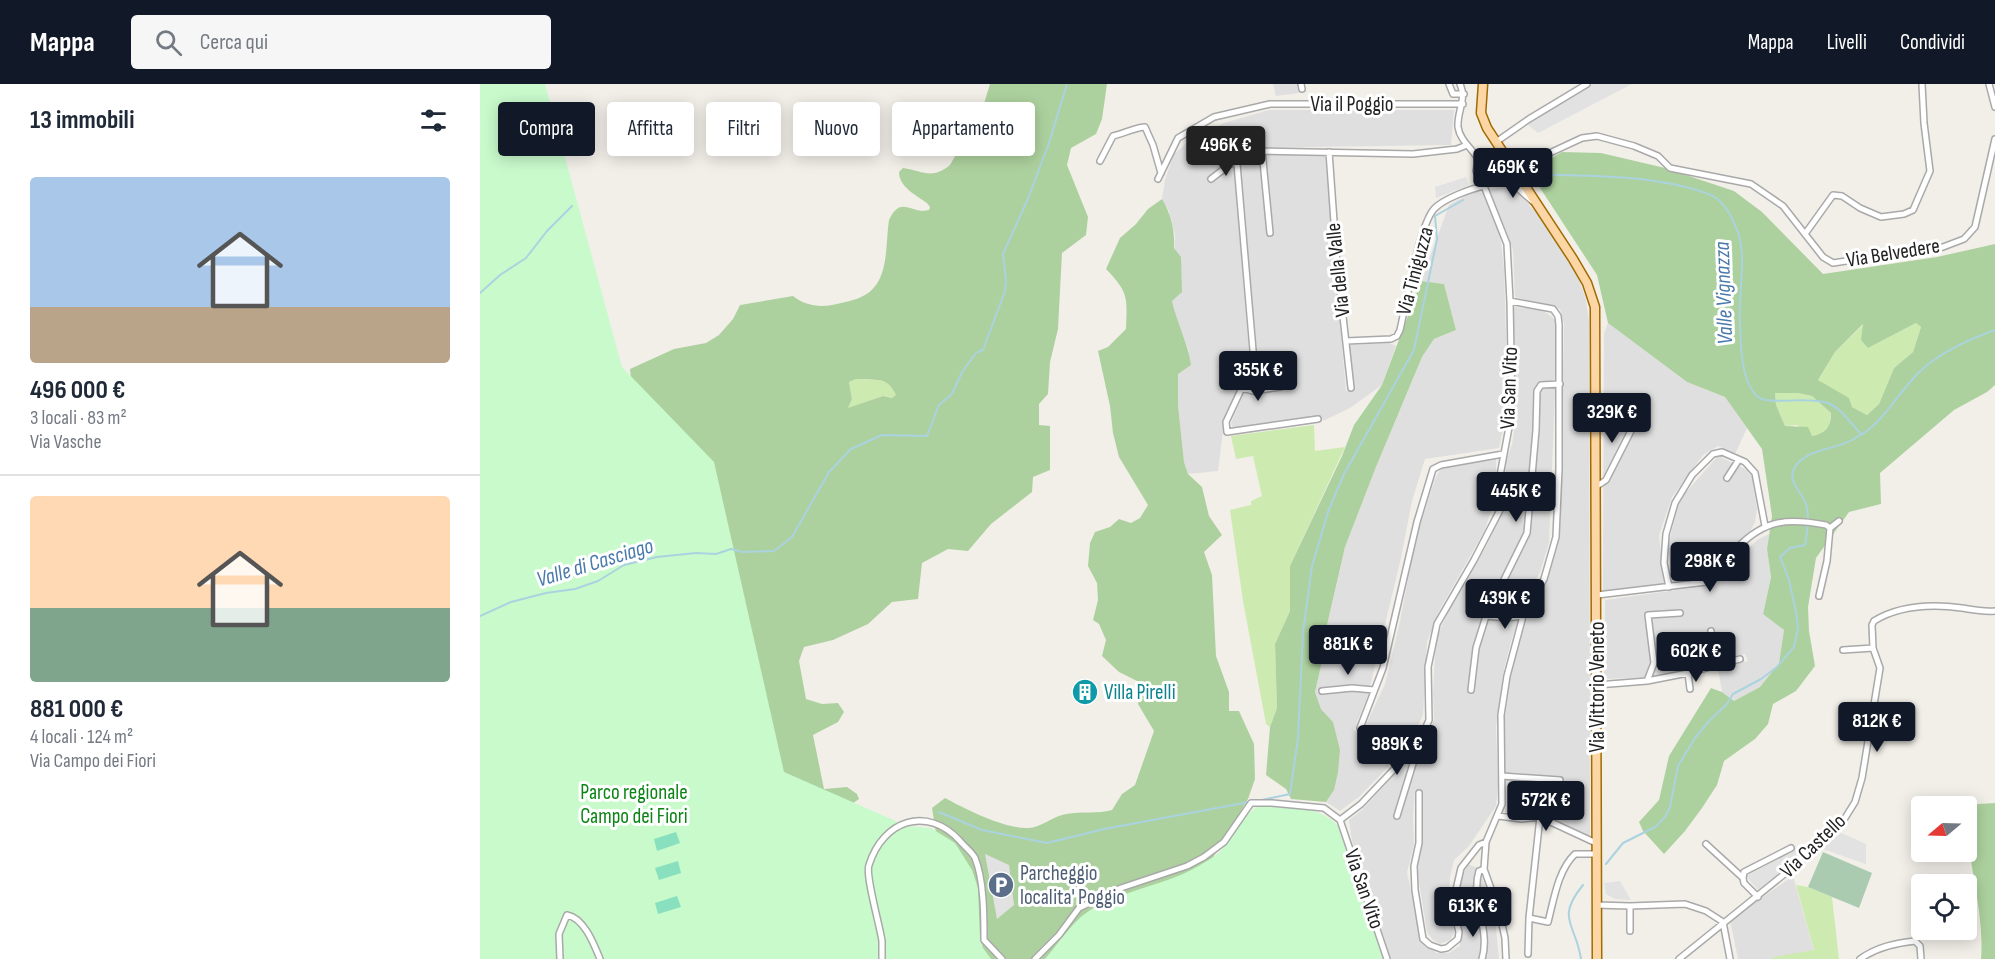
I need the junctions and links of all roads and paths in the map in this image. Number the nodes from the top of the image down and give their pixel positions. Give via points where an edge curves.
1 (1449, 84) edge
2 (1460, 84) edge
3 (1483, 84) edge
4 (1587, 84) edge
5 (1922, 84) edge
6 (1989, 84) edge
7 (1464, 94) junction
8 (1462, 104) junction
9 (1995, 107) edge
10 (1995, 139) edge
11 (1496, 142) junction
12 (1467, 145) junction
13 (1263, 151) junction
14 (1329, 152) junction
15 (1237, 159) junction
16 (1100, 161) dead end
17 (1507, 161) junction
18 (1481, 164) junction
19 (1513, 170) junction
20 (1490, 171) junction
21 (1161, 173) junction
22 (1498, 173) junction
23 (1484, 178) junction
24 (1158, 179) dead end
25 (1212, 179) dead end
26 (1484, 186) junction
27 (1540, 210) junction
28 (1270, 233) dead end
29 (1805, 234) junction
30 (1510, 301) junction
31 (1346, 341) junction
32 (1560, 384) junction
33 (1280, 387) dead end
34 (1242, 388) junction
35 (1351, 388) dead end
36 (1640, 415) dead end
37 (1318, 420) dead end
38 (1503, 454) junction
39 (1738, 461) junction
40 (1727, 478) dead end
41 (1597, 486) junction
42 (1839, 522) dead end
43 (1765, 526) junction
44 (1830, 528) junction
45 (1669, 587) junction
46 (1597, 595) junction
47 (1819, 596) dead end
48 (1995, 611) edge
49 (1680, 613) dead end
50 (1486, 616) junction
51 (1523, 616) junction
52 (1711, 631) dead end
53 (1873, 648) junction
54 (1843, 650) dead end
55 (1740, 658) dead end
56 (1716, 665) junction
57 (1688, 673) junction
58 (1647, 681) junction
59 (1597, 685) junction
60 (1690, 689) dead end
61 (1374, 690) junction
62 (1471, 690) dead end
63 (1322, 691) dead end
64 (1360, 728) dead end
65 (1419, 743) junction
66 (1502, 777) junction
67 (1560, 780) dead end
68 (1419, 793) dead end
69 (1397, 816) dead end
70 (1498, 816) junction
71 (1539, 817) junction
72 (1340, 820) junction
73 (1486, 842) junction
74 (1596, 843) junction
75 (1706, 844) dead end
76 (1791, 848) dead end
77 (1596, 854) junction
78 (1484, 869) junction
79 (1743, 878) junction
80 (1758, 897) junction
81 (1596, 904) junction
82 (1630, 906) junction
83 (1529, 918) junction
84 (1723, 922) junction
85 (1630, 931) dead end
86 (1528, 954) dead end
87 (560, 959) edge
88 (600, 959) edge
89 (882, 959) edge
90 (1002, 959) edge
91 (1035, 959) edge
92 (1387, 959) edge
93 (1482, 959) edge
94 (1506, 959) edge
95 (1597, 959) edge
96 (1679, 959) edge
97 (1730, 959) edge
98 (1860, 959) edge
99 (1922, 959) edge

1 - 7 street via 1454,94
2 - 7 street
3 - 11 main road, Via Vittorio Veneto via 1481,113
4 - 11 street
5 - 29 street via 1930,171 1913,210 1881,217 1833,195
6 - 9 street
7 - 8 street
8 - 12 street via 1458,126
8 - 21 street, Via il Poggio via 1270,104 1214,117 1178,138
10 - 29 street, Via Belvedere via 1975,227 1964,239 1914,253 1833,263 1823,257
11 - 17 main road, Via Vittorio Veneto
12 - 14 street via 1413,154
12 - 18 street
13 - 14 street
13 - 15 street via 1245,152
13 - 28 street
14 - 31 street, Via della Valle
15 - 25 street
15 - 34 street via 1254,362
16 - 21 street via 1113,136 1145,128
17 - 19 main road, Via Vittorio Veneto
17 - 20 street
18 - 20 street via 1488,165
18 - 23 street via 1476,173
19 - 22 street, Via Belvedere
19 - 27 main road, Via Vittorio Veneto
19 - 29 street, Via Belvedere via 1582,138 1597,136 1658,156 1670,168 1751,184 1783,206
20 - 22 street, Via Belvedere
20 - 23 street
21 - 24 street, Via il Poggio
22 - 27 street
23 - 26 street
26 - 30 street, Via San Vito via 1507,244
26 - 31 street, Via Tiniguzza via 1443,202 1432,212 1397,336
27 - 41 main road, Via Vittorio Veneto via 1587,283 1595,307
30 - 32 street via 1556,312 1560,325
30 - 38 street, Via San Vito via 1512,411
31 - 35 street, Via della Valle
32 - 50 street via 1537,389 1527,533
32 - 51 street via 1556,537 1544,579
33 - 34 street via 1253,391
34 - 37 street via 1226,422 1227,432
36 - 41 street via 1606,480
38 - 61 street via 1434,469
38 - 65 street, Via San Vito via 1500,510 1437,624 1428,667 1429,720
39 - 40 street
39 - 43 street via 1745,462 1755,473
39 - 45 street via 1722,452 1713,454 1692,475 1675,503 1666,534 1664,563
41 - 46 main road, Via Vittorio Veneto
42 - 44 street
43 - 44 street via 1790,521 1814,522
43 - 45 street via 1736,549 1706,582
44 - 47 street
45 - 46 street
46 - 59 main road, Via Vittorio Veneto
48 - 53 street, Via Castello via 1923,605 1905,609 1874,621
49 - 58 street via 1648,615 1654,663
50 - 51 street
50 - 62 street via 1476,648
51 - 66 street via 1501,715
52 - 56 street
53 - 54 street
53 - 80 street, Via Castello via 1880,668 1855,802 1845,818 1808,855
55 - 56 street
56 - 57 street
57 - 58 street
57 - 60 street
58 - 59 street
59 - 74 main road, Via Vittorio Veneto
61 - 63 street
61 - 64 street
65 - 69 street, Via San Vito
65 - 72 street via 1361,804
66 - 67 street
66 - 70 street
68 - 73 street via 1415,890 1423,939 1430,945 1447,948 1458,939 1454,912 1461,868
70 - 71 street
70 - 73 street
71 - 74 street
71 - 83 street
72 - 91 street via 1324,808 1251,803 1224,842 1204,857 1079,908
72 - 92 street, Via San Vito
73 - 78 street
74 - 77 main road, Via Vittorio Veneto
75 - 79 street
76 - 79 street, Via Castello via 1744,872
77 - 81 main road, Via Vittorio Veneto
77 - 83 street via 1575,854 1567,861 1548,922
78 - 93 street via 1477,879 1485,951
78 - 94 street via 1499,911
79 - 80 street
80 - 84 street, Via Castello
81 - 82 street
81 - 95 main road, Via Vittorio Veneto
82 - 84 street via 1685,904
82 - 85 street
83 - 86 street
84 - 96 street, Via Castello
84 - 97 street
87 - 88 street via 559,934 567,915 581,924
89 - 90 street via 868,867 888,832 903,823 928,821 952,832 974,857 983,899 984,940
98 - 99 street via 1896,943 1915,941

